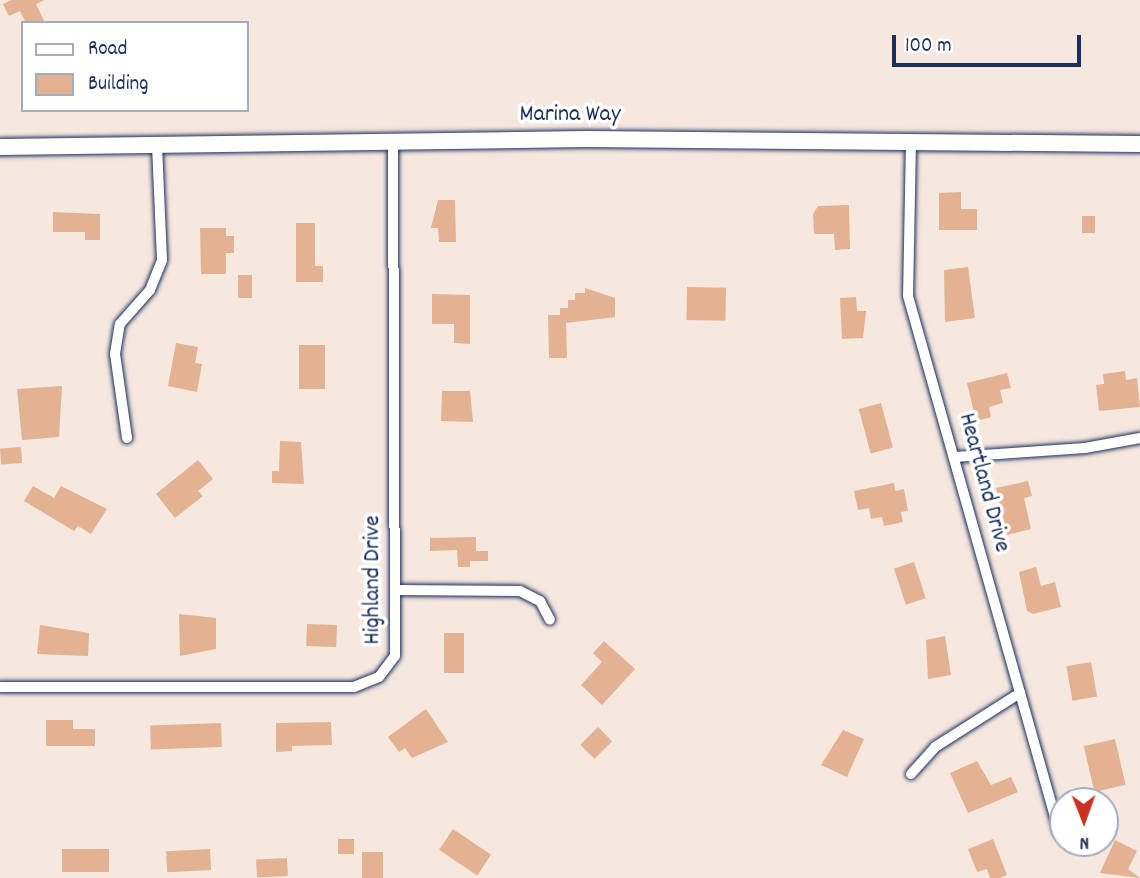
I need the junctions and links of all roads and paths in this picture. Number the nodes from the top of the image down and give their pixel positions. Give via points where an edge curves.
1 (393, 140) junction
2 (911, 141) junction
3 (157, 144) junction
4 (1140, 144) edge
5 (0, 147) edge
6 (127, 438) dead end
7 (1140, 438) edge
8 (955, 457) junction
9 (396, 590) junction
10 (550, 620) dead end
11 (0, 687) edge
12 (1020, 693) junction
13 (911, 774) dead end
14 (1049, 796) edge

1 - 2 street, Marina Way
1 - 3 street, Marina Way
1 - 9 street, Highland Drive
2 - 4 street, Marina Way
2 - 8 street, Heartland Drive via 908,296
3 - 5 street, Marina Way
3 - 6 street via 162,260 150,290 120,324 115,354
7 - 8 street via 1085,449
8 - 12 street, Heartland Drive
9 - 10 street via 520,591 540,601
9 - 11 street, Highland Drive via 395,656 379,677 354,687
12 - 13 street via 935,747
12 - 14 street, Heartland Drive

